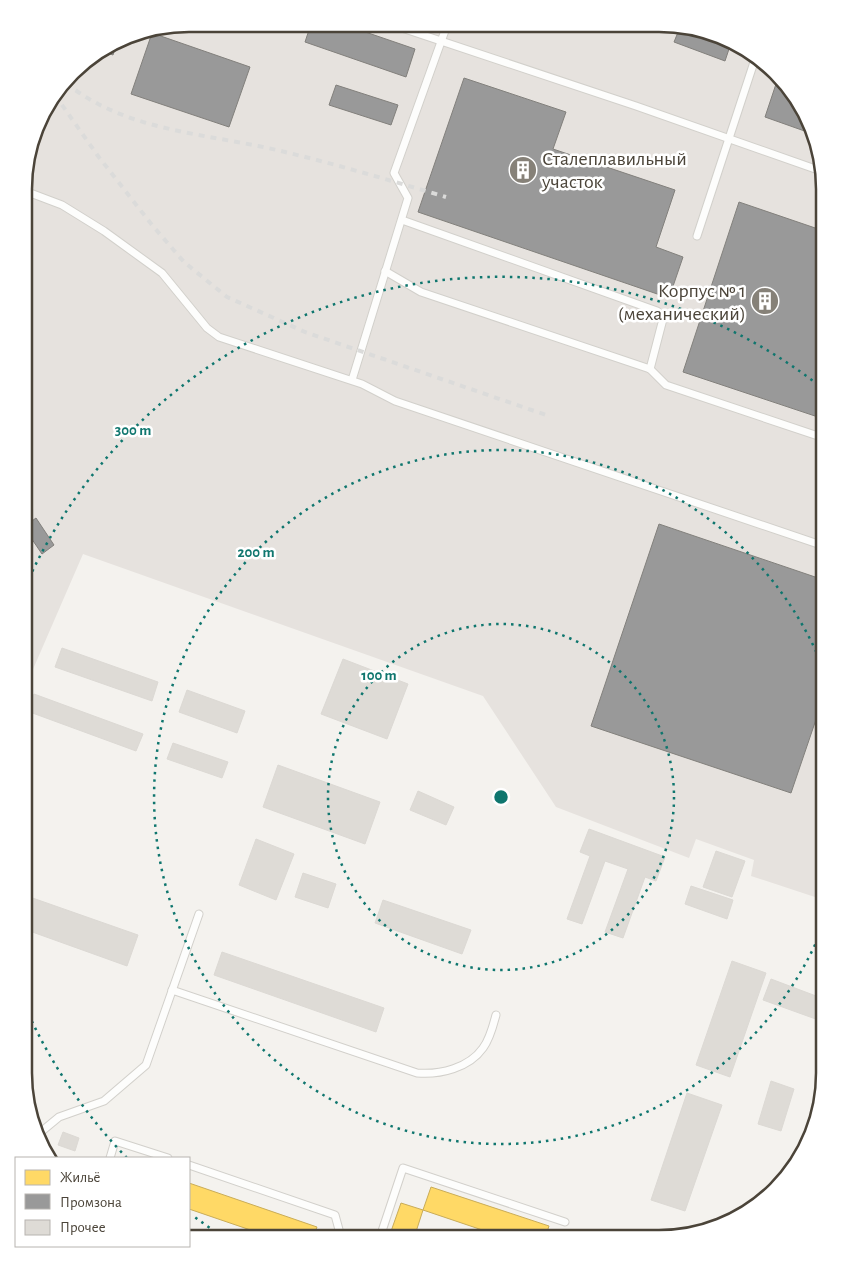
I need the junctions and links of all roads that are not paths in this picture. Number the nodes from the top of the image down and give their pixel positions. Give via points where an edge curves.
1 (414, 32) edge
2 (444, 32) edge
3 (441, 41) junction
4 (753, 64) edge
5 (729, 140) junction
6 (814, 169) edge
7 (32, 193) edge
8 (402, 220) junction
9 (697, 236) dead end
10 (385, 271) junction
11 (650, 369) junction
12 (352, 380) junction
13 (816, 435) edge
14 (816, 543) edge
15 (199, 914) dead end
16 (172, 990) junction
17 (496, 1015) dead end
18 (43, 1130) edge
19 (110, 1157) edge
20 (165, 1157) edge
21 (190, 1165) edge
22 (565, 1222) dead end
23 (339, 1230) edge
24 (383, 1230) edge

1 - 3 lane
2 - 3 lane
3 - 5 lane
3 - 8 lane via 394,173 408,198
4 - 5 lane
5 - 6 lane
5 - 9 lane
7 - 12 lane via 62,205 162,273 207,328 219,337
8 - 10 lane
8 - 11 lane via 657,311 663,319
10 - 11 lane via 421,292
10 - 12 lane
11 - 13 lane via 666,385
12 - 14 lane via 395,401
15 - 16 lane
16 - 17 lane via 417,1073 435,1074 470,1060 483,1049
16 - 18 lane via 146,1065 104,1101 59,1116
19 - 20 lane via 115,1141
21 - 23 lane via 335,1215
22 - 24 lane via 403,1168

